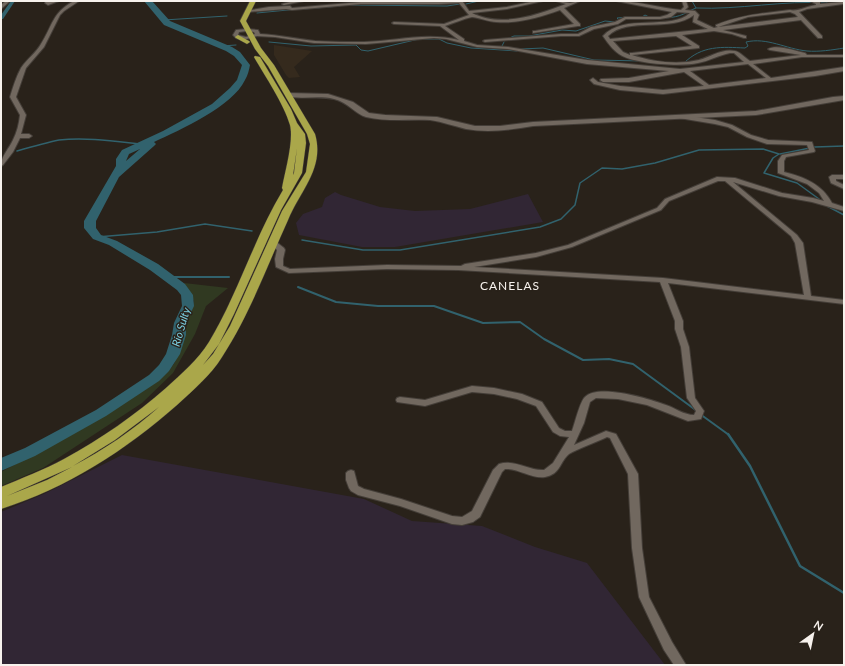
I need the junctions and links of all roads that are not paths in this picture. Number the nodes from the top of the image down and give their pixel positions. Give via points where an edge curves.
1 (8, 1) edge
2 (48, 1) edge
3 (57, 1) edge
4 (77, 1) edge
5 (247, 1) edge
6 (253, 1) edge
7 (302, 1) edge
8 (344, 1) edge
9 (461, 1) edge
10 (465, 1) edge
11 (541, 1) edge
12 (558, 1) edge
13 (578, 1) edge
14 (618, 1) edge
15 (684, 1) edge
16 (812, 1) edge
17 (843, 3) edge
18 (286, 4) edge
19 (572, 4) junction
20 (2, 6) edge
21 (818, 6) junction
22 (561, 8) junction
23 (248, 11) junction
24 (676, 11) junction
25 (682, 11) junction
26 (691, 12) junction
27 (796, 12) junction
28 (470, 14) junction
29 (803, 18) junction
30 (622, 20) junction
31 (394, 23) dead end
32 (441, 25) junction
33 (712, 29) junction
34 (613, 31) junction
35 (535, 32) dead end
36 (246, 34) junction
37 (677, 34) junction
38 (744, 37) dead end
39 (820, 37) dead end
40 (610, 40) junction
41 (454, 41) junction
42 (463, 41) junction
43 (770, 49) dead end
44 (625, 55) junction
45 (809, 56) junction
46 (844, 56) edge
47 (750, 63) junction
48 (844, 69) edge
49 (683, 71) junction
50 (770, 79) junction
51 (709, 87) junction
52 (288, 96) junction
53 (844, 98) edge
54 (669, 116) junction
55 (18, 136) junction
56 (29, 136) dead end
57 (1, 164) edge
58 (844, 177) edge
59 (726, 179) junction
60 (844, 187) edge
61 (829, 204) junction
62 (844, 209) edge
63 (273, 242) junction
64 (458, 268) junction
65 (663, 280) junction
66 (808, 298) junction
67 (844, 302) edge
68 (400, 400) dead end
69 (575, 434) junction
70 (566, 452) junction
71 (351, 473) dead end
72 (1, 493) edge
73 (1, 504) edge
74 (680, 665) edge

1 - 20 street
2 - 3 street via 48,4
4 - 55 street via 55,18 43,46 24,69 13,98 23,115
5 - 36 highway via 238,22
6 - 23 highway
7 - 18 street
8 - 18 street
9 - 10 street
9 - 18 street via 367,2 292,9
9 - 28 street
11 - 28 street
12 - 19 street
13 - 19 street
14 - 24 street
15 - 25 street via 686,7
16 - 21 street via 818,3
17 - 21 street
18 - 23 street
19 - 22 street
21 - 27 street
22 - 28 street via 501,22
22 - 35 street via 578,25
23 - 36 highway via 243,21
24 - 25 street
24 - 30 street via 660,18
25 - 26 street
26 - 33 street via 697,14 696,22
26 - 34 street via 693,13 682,20 642,23
27 - 29 street
27 - 33 street via 748,16
28 - 32 street via 452,24
29 - 33 street
29 - 39 street
30 - 34 street via 629,23
30 - 42 street via 579,35
31 - 32 street
32 - 42 street
33 - 37 street
33 - 38 street
34 - 40 street via 605,35
36 - 41 street via 314,42 366,43 424,37
36 - 52 highway via 271,65
36 - 72 highway via 294,124 298,143 293,173 284,196 214,344 190,373 111,437 68,463
37 - 40 street
37 - 44 street via 697,47
40 - 44 street
41 - 42 street
41 - 49 street via 587,62
43 - 45 street via 787,50
44 - 47 street via 662,63 684,63 698,62 732,52 738,53
45 - 46 street
45 - 47 street
47 - 49 street
47 - 50 street
48 - 50 street
49 - 51 street
49 - 51 street via 629,80 593,80 596,83 620,88 664,92
50 - 51 street
52 - 54 street via 331,96 350,103 365,115 440,119 475,128 515,128 533,124
52 - 63 highway via 311,134 314,144 310,172 286,210
53 - 54 street via 820,100 756,113
54 - 61 street via 715,122 767,142 810,143 812,151 784,156 781,161 781,173 800,178 813,186 827,198
55 - 56 street
55 - 57 street via 13,149
58 - 60 street via 832,177 833,182
59 - 61 street via 781,195
59 - 64 street via 717,179 666,200 659,209 570,246 536,255
59 - 66 street via 794,235 799,243
61 - 62 street
63 - 64 street via 281,250 280,267 289,270
63 - 73 highway via 235,326 217,356 188,388 146,425 101,456 52,483
64 - 65 street
65 - 66 street
65 - 69 street via 679,321 691,398 700,414 694,419 688,418 647,401 596,395 590,396 587,400
66 - 67 street
68 - 69 street via 425,403 472,389 494,391 540,404 556,430 563,434
69 - 70 street
70 - 71 street via 547,473 502,466 476,514 462,521 361,492 354,488
70 - 74 street via 606,434 613,436 619,445 633,474 644,597

